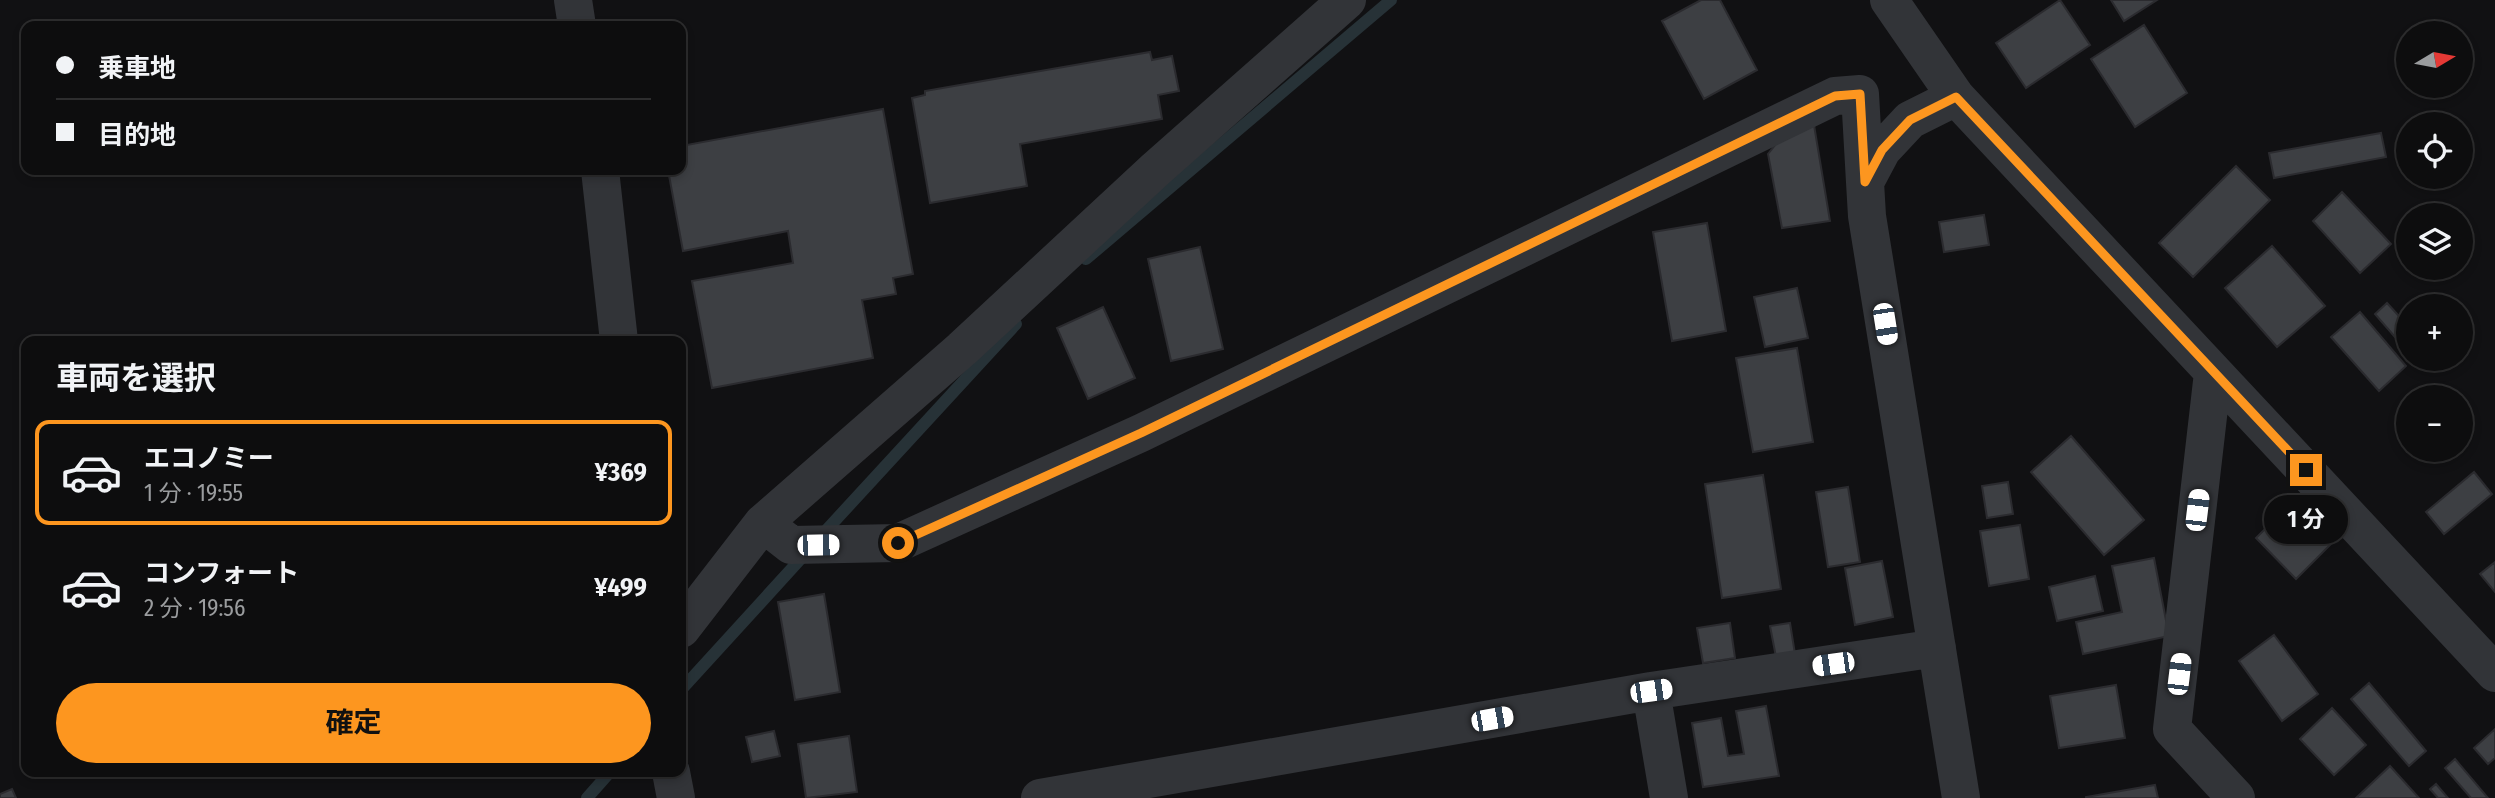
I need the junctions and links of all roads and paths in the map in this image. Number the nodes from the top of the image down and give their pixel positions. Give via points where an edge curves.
1 (573, 0) edge
2 (1347, 0) edge
3 (1889, 0) edge
4 (576, 21) edge
5 (1956, 97) junction
6 (601, 175) edge
7 (1865, 182) junction
8 (618, 336) edge
9 (2213, 373) junction
10 (763, 523) junction
11 (686, 623) edge
12 (1937, 648) junction
13 (2495, 673) edge
14 (1651, 691) junction
15 (672, 777) edge
16 (676, 798) edge
17 (1041, 798) edge
18 (1669, 798) edge
19 (1961, 798) edge
20 (2236, 798) edge

1 - 4 street
2 - 10 street
3 - 5 street
5 - 7 street via 1910,120 1882,150
5 - 9 street
6 - 8 street
7 - 10 street via 1860,94 1835,96 1141,433 898,543 791,545
7 - 12 street
9 - 13 street
9 - 20 street via 2172,729
10 - 11 street
12 - 14 street
12 - 19 street
14 - 17 street
14 - 18 street
15 - 16 street

